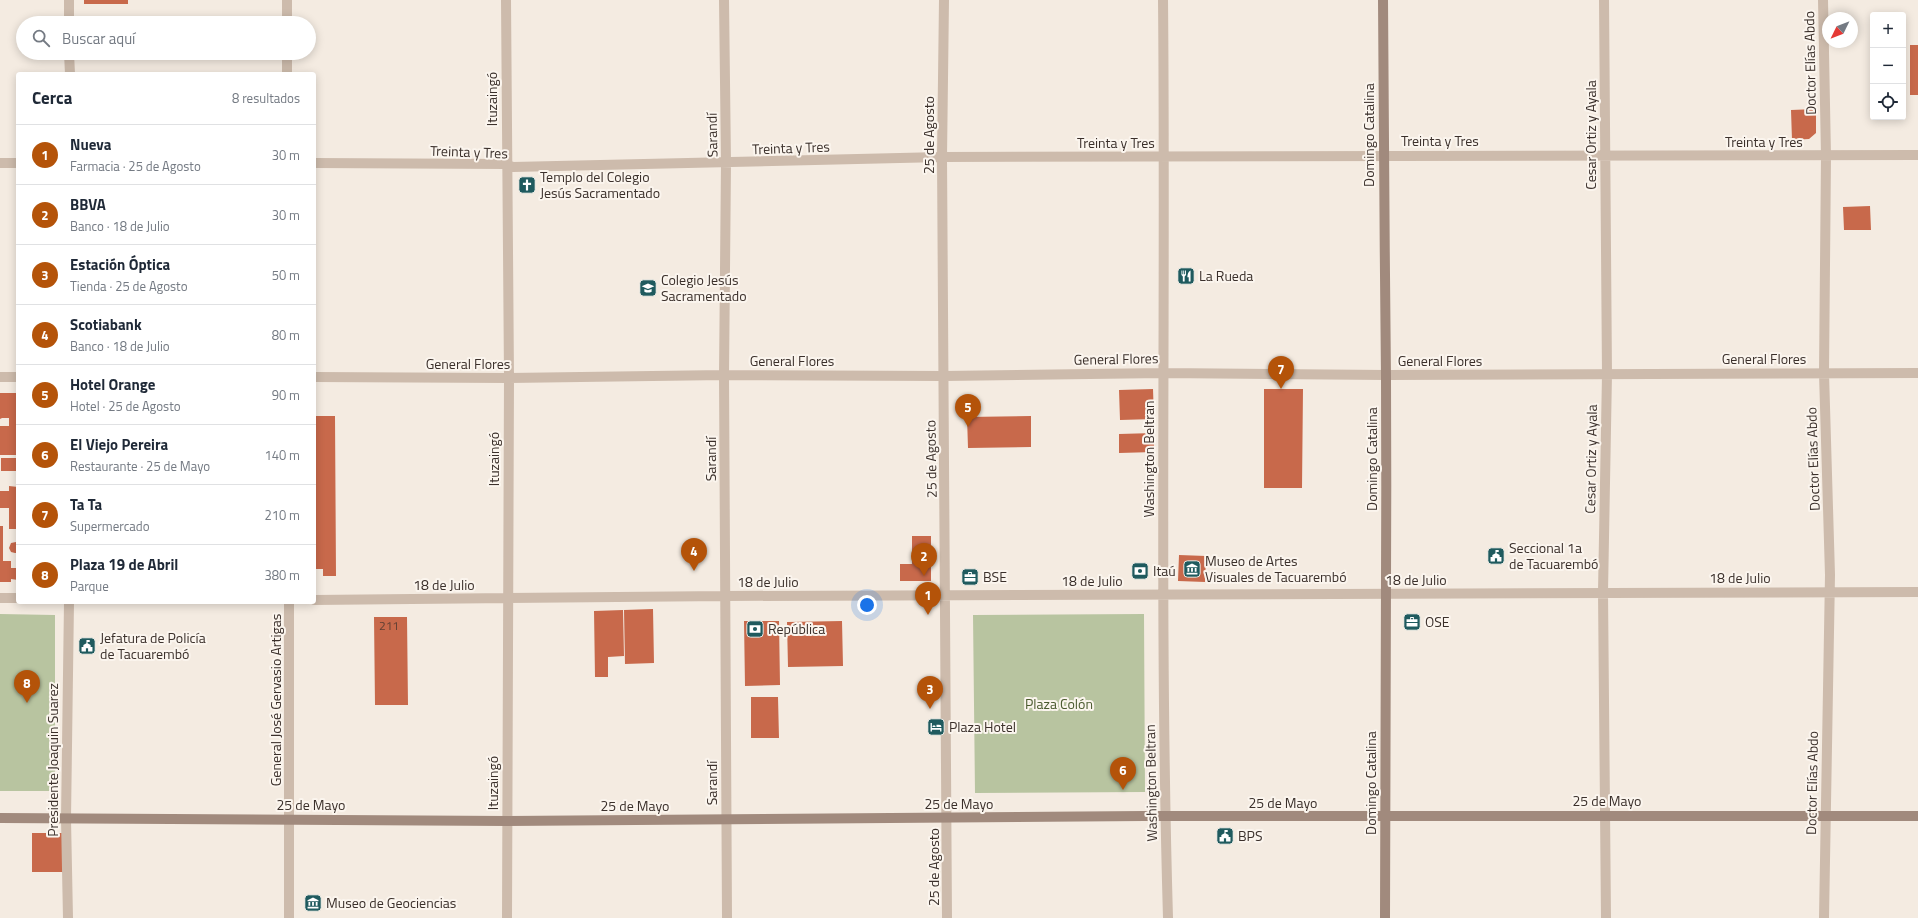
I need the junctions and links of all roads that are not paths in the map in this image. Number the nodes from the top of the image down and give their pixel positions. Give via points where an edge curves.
1 (69, 0) edge
2 (287, 0) edge
3 (506, 0) edge
4 (724, 0) edge
5 (944, 0) edge
6 (1163, 0) edge
7 (1383, 0) edge
8 (1604, 0) edge
9 (1823, 0) edge
10 (69, 16) edge
11 (287, 16) edge
12 (69, 60) edge
13 (287, 60) edge
14 (70, 72) edge
15 (287, 72) edge
16 (1382, 155) junction
17 (1918, 155) edge
18 (1605, 156) junction
19 (1826, 156) junction
20 (942, 157) junction
21 (1164, 157) junction
22 (0, 163) edge
23 (16, 163) edge
24 (316, 163) edge
25 (726, 163) junction
26 (506, 164) junction
27 (1163, 373) junction
28 (1824, 373) junction
29 (1918, 373) edge
30 (1607, 374) junction
31 (724, 375) junction
32 (1386, 375) junction
33 (944, 376) junction
34 (0, 377) edge
35 (316, 377) edge
36 (16, 378) edge
37 (509, 378) junction
38 (1603, 592) junction
39 (1830, 592) junction
40 (1918, 592) edge
41 (1164, 594) junction
42 (1387, 594) junction
43 (726, 596) junction
44 (946, 596) junction
45 (0, 598) edge
46 (16, 598) edge
47 (508, 598) junction
48 (316, 600) edge
49 (69, 604) edge
50 (289, 604) edge
51 (1606, 815) junction
52 (1825, 815) junction
53 (1165, 816) junction
54 (1918, 816) edge
55 (1385, 817) junction
56 (0, 818) edge
57 (948, 818) junction
58 (66, 819) junction
59 (290, 819) junction
60 (726, 819) junction
61 (507, 821) junction
62 (68, 918) edge
63 (289, 918) edge
64 (507, 918) edge
65 (727, 918) edge
66 (947, 918) edge
67 (1168, 918) edge
68 (1385, 918) edge
69 (1606, 918) edge
70 (1824, 918) edge

1 - 10 street
2 - 11 street
3 - 26 street, Ituzaingó
4 - 25 street, Sarandí
5 - 20 street, 25 de Agosto
6 - 21 street, Washington Beltran
7 - 16 street, Domingo Catalina
8 - 18 street, Cesar Ortiz y Ayala
9 - 19 street, Doctor Elías Abdo
12 - 14 street
13 - 15 street
16 - 18 street, Treinta y Tres
16 - 21 street, Treinta y Tres
16 - 32 street, Domingo Catalina
17 - 19 street, Treinta y Tres
18 - 19 street, Treinta y Tres
18 - 30 street, Cesar Ortiz y Ayala
19 - 28 street, Doctor Elías Abdo
20 - 21 street, Treinta y Tres
20 - 25 street, Treinta y Tres
20 - 33 street, 25 de Agosto
21 - 27 street, Washington Beltran
22 - 23 street
24 - 26 street, Treinta y Tres
25 - 26 street, Treinta y Tres via 513,167
25 - 31 street, Sarandí
26 - 37 street, Ituzaingó
27 - 32 street, General Flores
27 - 33 street, General Flores
27 - 41 street, Washington Beltran
28 - 29 street, General Flores
28 - 30 street, General Flores
28 - 39 street, Doctor Elías Abdo
30 - 32 street, General Flores
30 - 38 street, Cesar Ortiz y Ayala
31 - 33 street, General Flores
31 - 37 street, General Flores
31 - 43 street, Sarandí
32 - 42 street, Domingo Catalina
33 - 44 street, 25 de Agosto
34 - 36 street
35 - 37 street, General Flores
37 - 47 street, Ituzaingó
38 - 39 street, 18 de Julio
38 - 42 street, 18 de Julio
38 - 51 street, Cesar Ortiz y Ayala
39 - 40 street, 18 de Julio
39 - 52 street, Doctor Elías Abdo
41 - 42 street, 18 de Julio
41 - 44 street, 18 de Julio
41 - 53 street, Washington Beltran
42 - 55 street, Domingo Catalina
43 - 44 street, 18 de Julio
43 - 47 street, 18 de Julio
43 - 60 street, Sarandí
44 - 57 street, 25 de Agosto
45 - 46 street
47 - 48 street, 18 de Julio
47 - 61 street, Ituzaingó
49 - 58 street, Presidente Joaquin Suarez
50 - 59 street, General José Gervasio Artigas
51 - 52 street, 25 de Mayo
51 - 55 street, 25 de Mayo
51 - 69 street, Cesar Ortiz y Ayala
52 - 54 street, 25 de Mayo
52 - 70 street, Doctor Elías Abdo
53 - 55 street, 25 de Mayo
53 - 57 street, 25 de Mayo
53 - 67 street, Washington Beltran
55 - 68 street, Domingo Catalina
56 - 58 street, 25 de Mayo
57 - 60 street, 25 de Mayo
57 - 66 street, 25 de Agosto
58 - 59 street, 25 de Mayo
58 - 62 street, Presidente Joaquin Suarez
59 - 61 street, 25 de Mayo
59 - 63 street, General José Gervasio Artigas
60 - 61 street, 25 de Mayo
60 - 65 street, Sarandí
61 - 64 street, Ituzaingó

